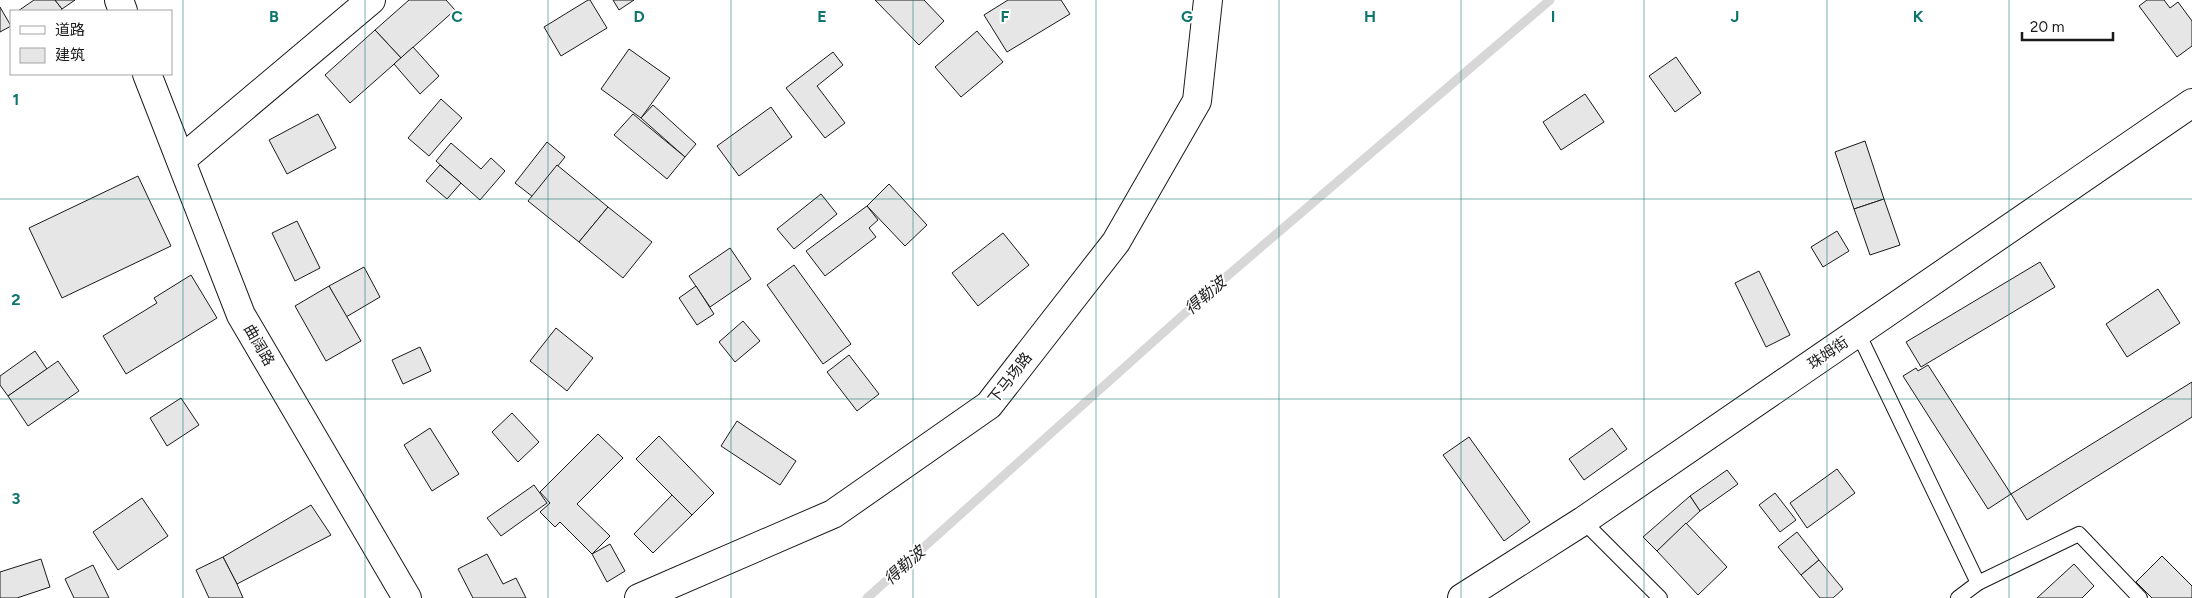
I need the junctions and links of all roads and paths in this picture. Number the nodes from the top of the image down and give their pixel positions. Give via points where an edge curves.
1 (371, 0) edge
2 (1208, 0) edge
3 (147, 75) edge
4 (2192, 104) edge
5 (181, 160) junction
6 (1858, 333) junction
7 (1583, 521) junction
8 (1978, 583) junction
9 (407, 598) edge
10 (639, 598) edge
11 (1462, 598) edge
12 (1660, 598) edge
13 (1958, 598) edge
14 (2140, 598) edge

1 - 5 street
2 - 10 street, 下马场路 via 1197,100 1116,242 989,406 833,514
3 - 5 street, 曲阔路
4 - 6 street, 珠姆街
5 - 9 street, 曲阔路 via 241,315
6 - 7 street, 珠姆街
6 - 8 lane
7 - 11 street, 珠姆街
7 - 12 lane
8 - 13 lane
8 - 14 lane via 2079,534

